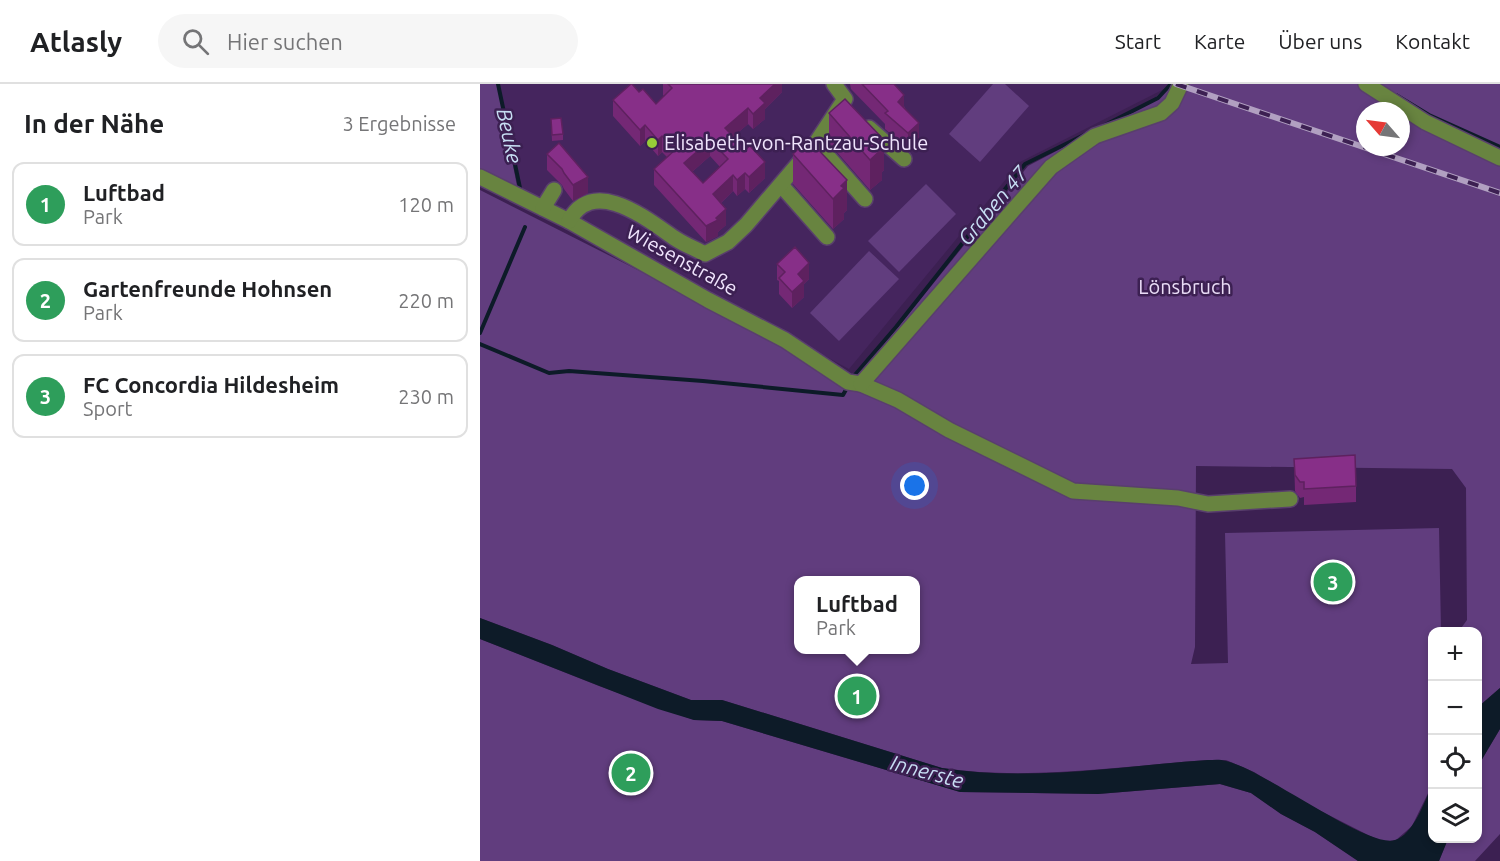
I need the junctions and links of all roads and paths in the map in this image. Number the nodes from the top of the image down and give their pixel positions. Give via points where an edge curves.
1 (834, 84) edge
2 (1181, 84) edge
3 (1366, 84) edge
4 (838, 109) junction
5 (816, 143) junction
6 (1500, 158) edge
7 (904, 159) dead end
8 (480, 177) edge
9 (781, 185) junction
10 (554, 190) dead end
11 (865, 199) dead end
12 (543, 208) junction
13 (568, 221) junction
14 (827, 237) dead end
15 (861, 384) junction
16 (1290, 499) dead end

1 - 4 street via 845,99
2 - 15 street via 1172,103 1161,113 1095,136 1051,167
3 - 6 street via 1425,122
4 - 5 street
4 - 7 street via 871,129
5 - 9 street
5 - 11 street
8 - 12 street, Wiesenstraße
9 - 13 street via 729,242 705,254 620,205 589,202 574,211
9 - 14 street
10 - 12 street
12 - 13 street, Wiesenstraße
13 - 15 street, Wiesenstraße via 785,340 848,382
15 - 16 street, Wiesenstraße via 1073,491 1178,498 1208,504

